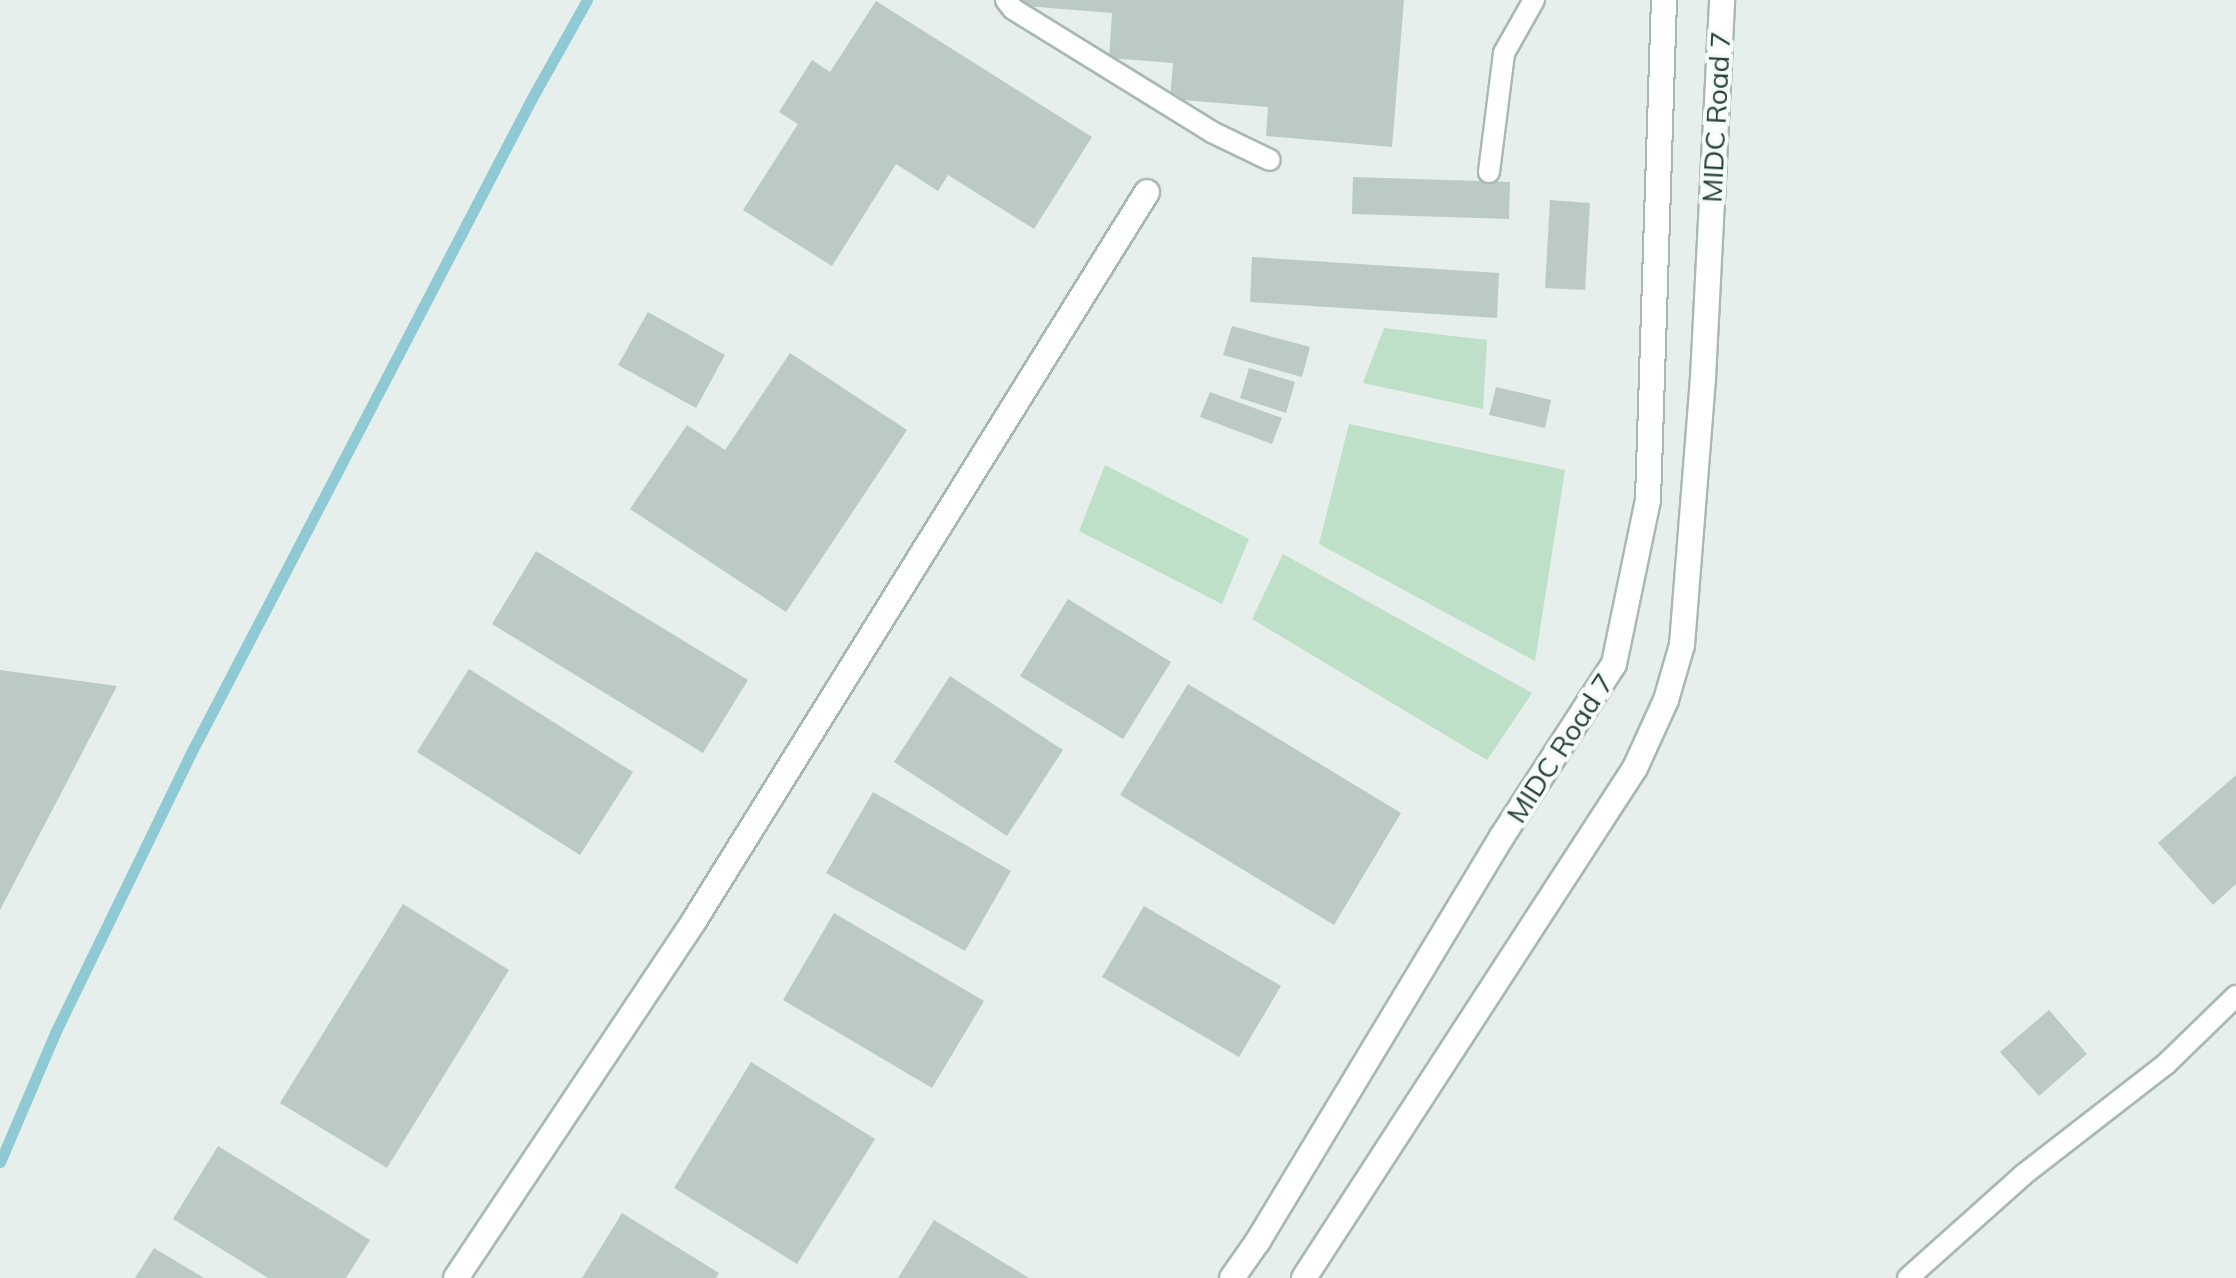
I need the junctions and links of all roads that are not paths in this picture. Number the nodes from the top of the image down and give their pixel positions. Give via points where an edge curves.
1 (1006, 0) edge
2 (1534, 0) edge
3 (1664, 0) edge
4 (1722, 0) edge
5 (1270, 160) dead end
6 (1489, 172) dead end
7 (1147, 192) dead end
8 (2236, 996) edge
9 (456, 1278) edge
10 (1232, 1278) edge
11 (1304, 1278) edge
12 (1908, 1278) edge

1 - 5 lane via 1212,132
2 - 6 lane via 1504,53
3 - 10 street, MIDC Road 7 via 1648,500 1614,664 1501,838
4 - 11 street, MIDC Road 7 via 1703,378 1682,645 1666,700 1635,768
7 - 9 street via 694,921
8 - 12 lane via 2166,1064 2023,1175

